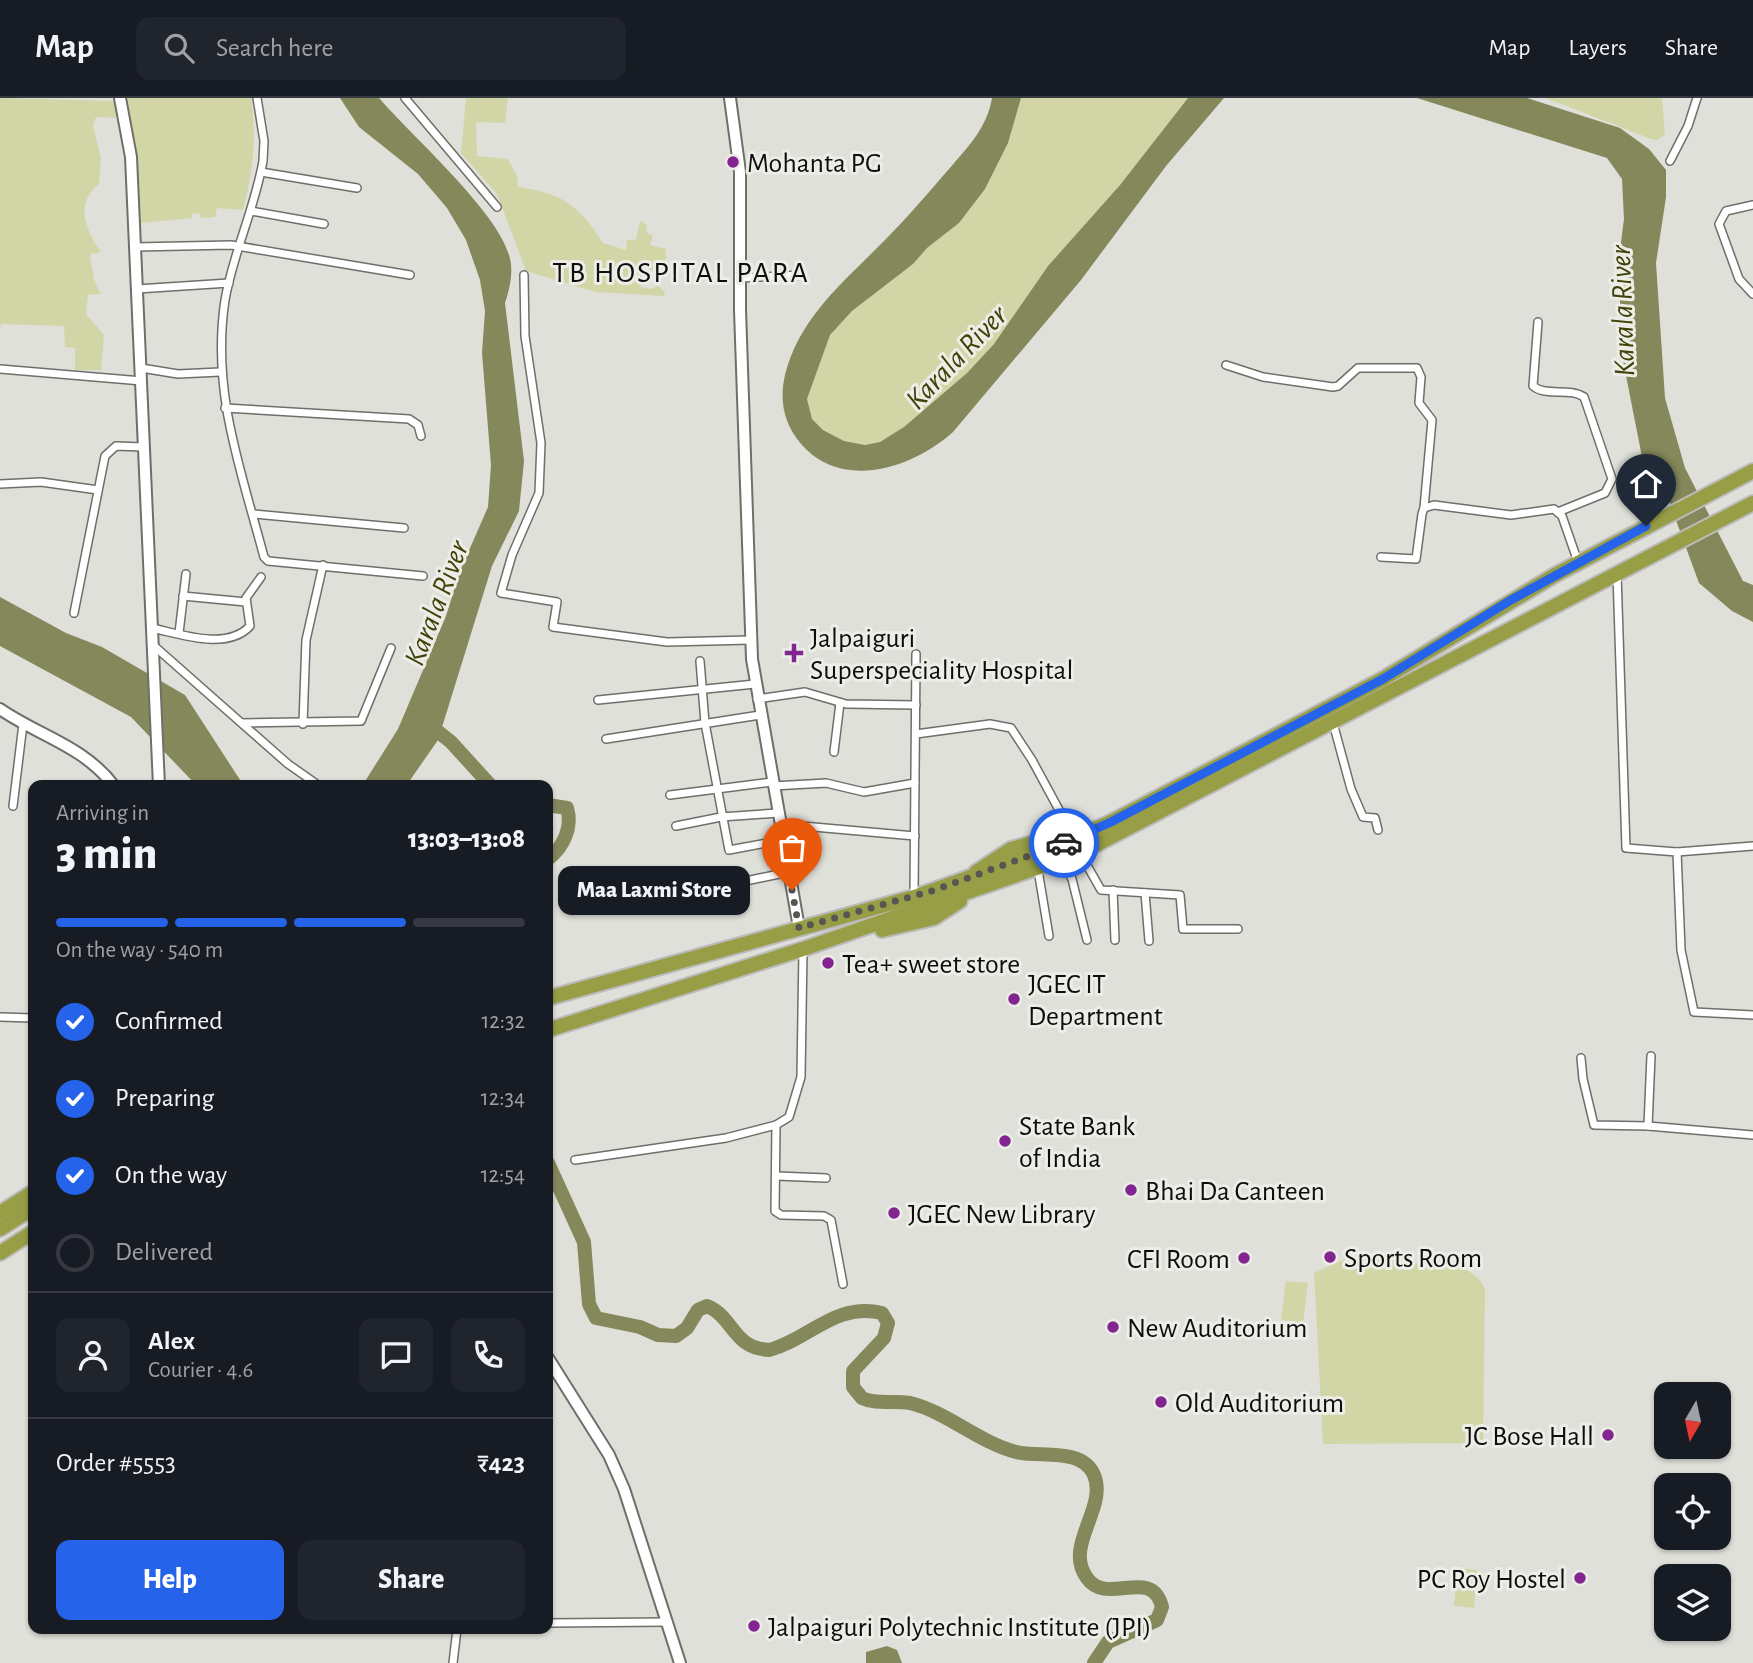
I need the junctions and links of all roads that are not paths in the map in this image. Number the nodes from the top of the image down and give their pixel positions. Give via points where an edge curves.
1 (120, 98) edge
2 (257, 98) edge
3 (405, 98) edge
4 (730, 98) edge
5 (1697, 98) edge
6 (1670, 161) dead end
7 (261, 172) junction
8 (357, 188) dead end
9 (1753, 205) edge
10 (497, 207) dead end
11 (251, 211) junction
12 (324, 224) dead end
13 (240, 246) junction
14 (135, 247) junction
15 (410, 275) dead end
16 (524, 275) dead end
17 (801, 275) dead end
18 (740, 278) junction
19 (229, 283) junction
20 (137, 289) junction
21 (1753, 294) edge
22 (1538, 322) dead end
23 (1226, 365) dead end
24 (141, 368) junction
25 (0, 369) edge
26 (220, 372) junction
27 (142, 381) junction
28 (225, 408) junction
29 (421, 436) dead end
30 (144, 447) junction
31 (1749, 473) edge
32 (0, 484) edge
33 (98, 490) junction
34 (1753, 503) edge
35 (1424, 508) junction
36 (1558, 512) junction
37 (253, 514) junction
38 (404, 528) dead end
39 (1381, 557) dead end
40 (1578, 562) junction
41 (323, 565) junction
42 (1617, 573) junction
43 (186, 574) dead end
44 (422, 576) dead end
45 (261, 577) dead end
46 (183, 596) junction
47 (246, 602) junction
48 (74, 612) dead end
49 (152, 628) junction
50 (179, 633) junction
51 (751, 640) junction
52 (153, 644) junction
53 (391, 648) dead end
54 (916, 654) dead end
55 (699, 661) dead end
56 (755, 684) junction
57 (702, 690) junction
58 (757, 699) junction
59 (598, 700) dead end
60 (840, 703) junction
61 (916, 705) junction
62 (0, 709) edge
63 (760, 715) junction
64 (242, 723) junction
65 (705, 723) junction
66 (1333, 723) junction
67 (23, 724) junction
68 (303, 724) junction
69 (916, 734) junction
70 (607, 739) dead end
71 (834, 752) dead end
72 (108, 780) edge
73 (159, 780) edge
74 (311, 780) edge
75 (915, 783) junction
76 (773, 784) junction
77 (716, 788) junction
78 (670, 795) dead end
79 (13, 806) dead end
80 (721, 817) junction
81 (779, 818) junction
82 (676, 826) dead end
83 (1100, 826) junction
84 (1378, 830) dead end
85 (1071, 833) junction
86 (915, 836) junction
87 (783, 840) junction
88 (1753, 845) edge
89 (1677, 852) junction
90 (1080, 853) junction
91 (1061, 861) junction
92 (1038, 870) junction
93 (789, 872) junction
94 (736, 883) dead end
95 (968, 887) junction
96 (1113, 890) junction
97 (1145, 893) junction
98 (914, 897) junction
99 (799, 928) junction
100 (1238, 929) dead end
101 (1049, 936) dead end
102 (1087, 940) dead end
103 (1115, 940) dead end
104 (1149, 941) dead end
105 (803, 949) junction
106 (553, 997) edge
107 (1753, 1015) edge
108 (0, 1017) edge
109 (28, 1018) edge
110 (553, 1028) edge
111 (1651, 1056) dead end
112 (1581, 1058) dead end
113 (776, 1125) junction
114 (1648, 1126) junction
115 (1753, 1135) edge
116 (575, 1160) dead end
117 (777, 1176) junction
118 (826, 1178) dead end
119 (28, 1195) edge
120 (28, 1211) edge
121 (0, 1213) edge
122 (0, 1229) edge
123 (28, 1235) edge
124 (0, 1253) edge
125 (843, 1284) dead end
126 (553, 1368) edge
127 (668, 1622) junction
128 (553, 1623) edge
129 (456, 1634) edge
130 (453, 1663) edge
131 (680, 1663) edge

1 - 14 main road via 130,149
2 - 7 street via 264,141
3 - 10 street
4 - 18 main road via 740,172
5 - 6 street
7 - 8 street
7 - 11 street
9 - 21 street via 1726,211 1719,224 1740,279
11 - 12 street
11 - 13 street
13 - 14 street
13 - 15 street
13 - 19 street
14 - 20 main road
16 - 51 street via 524,336 541,443 539,493 500,593 557,602 554,627 667,642
17 - 18 street
18 - 51 main road
19 - 20 street
19 - 26 street
20 - 24 main road
22 - 36 street via 1533,386 1584,397 1612,479 1605,493
23 - 35 street via 1262,377 1333,387 1358,368 1417,369 1421,377 1419,402 1432,420
24 - 26 street via 178,374
24 - 27 main road
25 - 27 street
26 - 28 street
27 - 30 main road
28 - 29 street via 409,419 418,425
28 - 37 street
30 - 33 street via 116,446 107,452
30 - 49 main road
31 - 40 highway
32 - 33 street via 41,482
33 - 48 street
34 - 42 highway
35 - 36 street via 1434,505 1520,515
35 - 39 street via 1416,559
36 - 40 street
37 - 38 street
37 - 41 street via 266,560
40 - 83 highway via 1383,679
41 - 44 street
41 - 68 street via 306,640
42 - 66 highway
42 - 89 street via 1626,848
43 - 46 street
45 - 47 street
46 - 47 street
46 - 50 street
47 - 50 street via 250,626 240,634 215,639
49 - 50 street
49 - 52 main road
51 - 56 main road
52 - 64 street
52 - 73 main road
53 - 68 street via 363,719
54 - 61 street
55 - 57 street
56 - 57 street
56 - 58 main road
57 - 59 street
57 - 65 street
58 - 60 street via 813,692
58 - 63 main road
60 - 61 street
60 - 71 street
61 - 69 street
62 - 67 main road
63 - 65 street
63 - 76 main road
64 - 68 street
64 - 74 street
65 - 70 street
65 - 77 street
66 - 84 street via 1351,789 1363,817 1376,818
66 - 90 highway
67 - 72 main road via 85,755
67 - 79 street
69 - 75 street
69 - 85 street via 990,724 1011,728
75 - 76 street via 864,792 826,783
75 - 86 street
76 - 77 street
76 - 81 main road
77 - 78 street
77 - 80 street
80 - 81 street
80 - 82 street
80 - 87 street via 729,850
81 - 86 street
81 - 87 main road
83 - 85 highway
83 - 95 highway
85 - 95 highway via 1011,849
86 - 98 street
87 - 93 main road
88 - 89 street
89 - 107 street via 1681,950 1693,1012
90 - 91 highway
90 - 96 street via 1101,890
91 - 92 highway
91 - 102 street via 1072,879
92 - 95 highway
92 - 101 street
93 - 94 street
93 - 99 main road
95 - 98 highway
95 - 105 highway
96 - 97 street
96 - 103 street
97 - 100 street via 1180,895 1183,929
97 - 104 street
98 - 99 highway
99 - 105 highway
99 - 106 highway
105 - 110 highway
105 - 113 street via 802,1077 789,1117
108 - 109 street
111 - 114 street
112 - 114 street via 1594,1125
113 - 116 street via 714,1140
113 - 117 street via 773,1152
114 - 115 street
117 - 118 street
117 - 125 street via 778,1214 831,1220
119 - 121 highway
120 - 122 highway
123 - 124 highway
126 - 127 main road via 619,1477
127 - 128 street
127 - 131 main road
129 - 130 street

